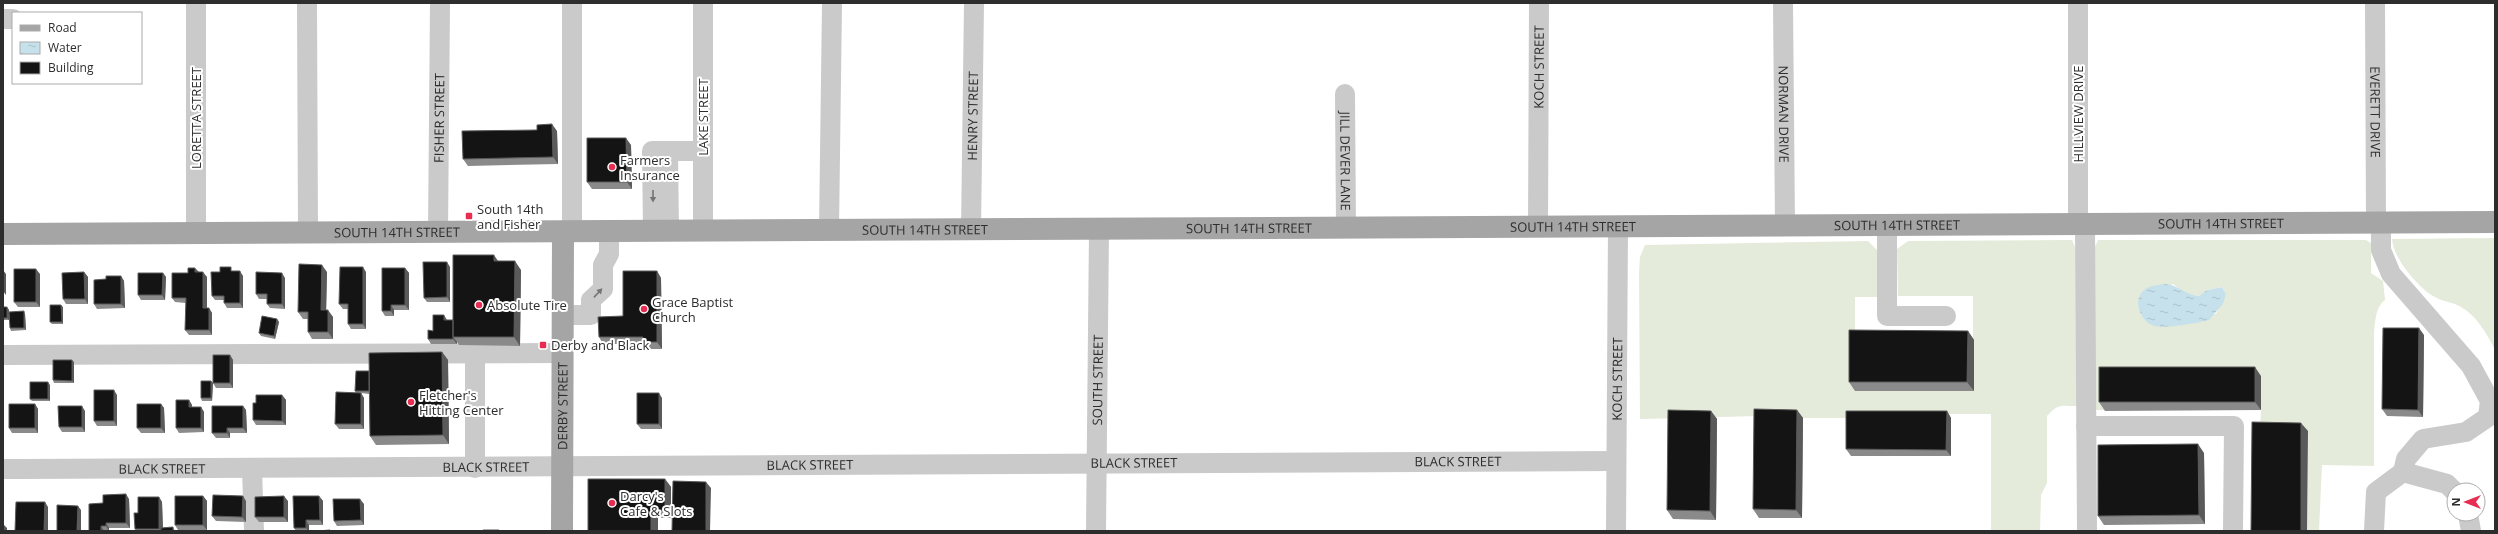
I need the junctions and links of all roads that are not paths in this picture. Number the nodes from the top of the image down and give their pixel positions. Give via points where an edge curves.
1 (196, 3) edge
2 (307, 3) edge
3 (440, 3) edge
4 (572, 3) edge
5 (703, 3) edge
6 (832, 3) edge
7 (974, 3) edge
8 (1539, 3) edge
9 (1783, 3) edge
10 (2078, 3) edge
11 (2375, 3) edge
12 (1345, 94) dead end
13 (702, 151) junction
14 (2378, 222) junction
15 (2495, 222) edge
16 (1887, 224) junction
17 (2081, 224) junction
18 (1785, 225) junction
19 (1538, 226) junction
20 (1618, 227) junction
21 (1346, 228) junction
22 (829, 230) junction
23 (971, 230) junction
24 (1099, 230) junction
25 (661, 231) junction
26 (702, 231) junction
27 (438, 232) junction
28 (568, 232) junction
29 (609, 232) junction
30 (196, 233) junction
31 (308, 233) junction
32 (3, 234) edge
33 (563, 315) junction
34 (1946, 316) dead end
35 (475, 353) junction
36 (563, 353) junction
37 (3, 355) edge
38 (2086, 426) junction
39 (1096, 461) junction
40 (1616, 461) junction
41 (475, 468) junction
42 (563, 468) junction
43 (3, 469) edge
44 (252, 469) junction
45 (2403, 472) junction
46 (2446, 484) edge
47 (254, 531) edge
48 (562, 531) edge
49 (1096, 531) edge
50 (1616, 531) edge
51 (2087, 531) edge
52 (2233, 531) edge
53 (2374, 531) edge

1 - 30 street, LORETTA STREET
2 - 31 street
3 - 27 street, FISHER STREET
4 - 28 street
5 - 13 street, LAKE STREET
6 - 22 street
7 - 23 street, HENRY STREET
8 - 19 street, KOCH STREET
9 - 18 street, NORMAN DRIVE
10 - 17 street, HILLVIEW DRIVE
11 - 14 street, EVERETT DRIVE
12 - 21 street, JILL DEVER LANE
13 -> 25 street via 652,151
13 - 26 street, LAKE STREET
14 - 15 main road, SOUTH 14TH STREET
14 - 17 main road, SOUTH 14TH STREET
14 - 45 street, EVERETT DRIVE via 2381,250 2391,274 2471,366 2490,401 2488,416 2466,432 2423,439 2406,459
16 - 17 main road, SOUTH 14TH STREET
16 - 18 main road, SOUTH 14TH STREET
16 - 34 street via 1887,316
17 - 38 street, HILLVIEW DRIVE
18 - 20 main road, SOUTH 14TH STREET
19 - 20 main road, SOUTH 14TH STREET
19 - 21 main road, SOUTH 14TH STREET
20 - 40 street, KOCH STREET
21 - 24 main road, SOUTH 14TH STREET
22 - 23 main road, SOUTH 14TH STREET
22 - 26 main road, SOUTH 14TH STREET
23 - 24 main road, SOUTH 14TH STREET
24 - 39 street, SOUTH STREET
25 - 26 main road, SOUTH 14TH STREET
25 - 29 main road, SOUTH 14TH STREET
27 - 28 main road, SOUTH 14TH STREET
27 - 31 main road, SOUTH 14TH STREET
28 - 29 main road, SOUTH 14TH STREET
28 - 33 main road, DERBY STREET
33 -> 29 street via 591,315 591,300 603,289 603,265 609,254
30 - 31 main road, SOUTH 14TH STREET
30 - 32 main road, SOUTH 14TH STREET
33 - 36 main road, DERBY STREET
35 - 36 street
35 - 37 street
35 - 41 street
36 - 42 main road, DERBY STREET
38 - 51 street, HILLVIEW DRIVE
38 - 52 street via 2234,426
39 - 40 street, BLACK STREET
39 - 42 street, BLACK STREET
39 - 49 street, SOUTH STREET
40 - 50 street, KOCH STREET
41 - 42 street, BLACK STREET
41 - 44 street, BLACK STREET
42 - 48 main road, DERBY STREET
43 - 44 street, BLACK STREET
44 - 47 street
45 - 46 street
45 - 53 street via 2376,492

